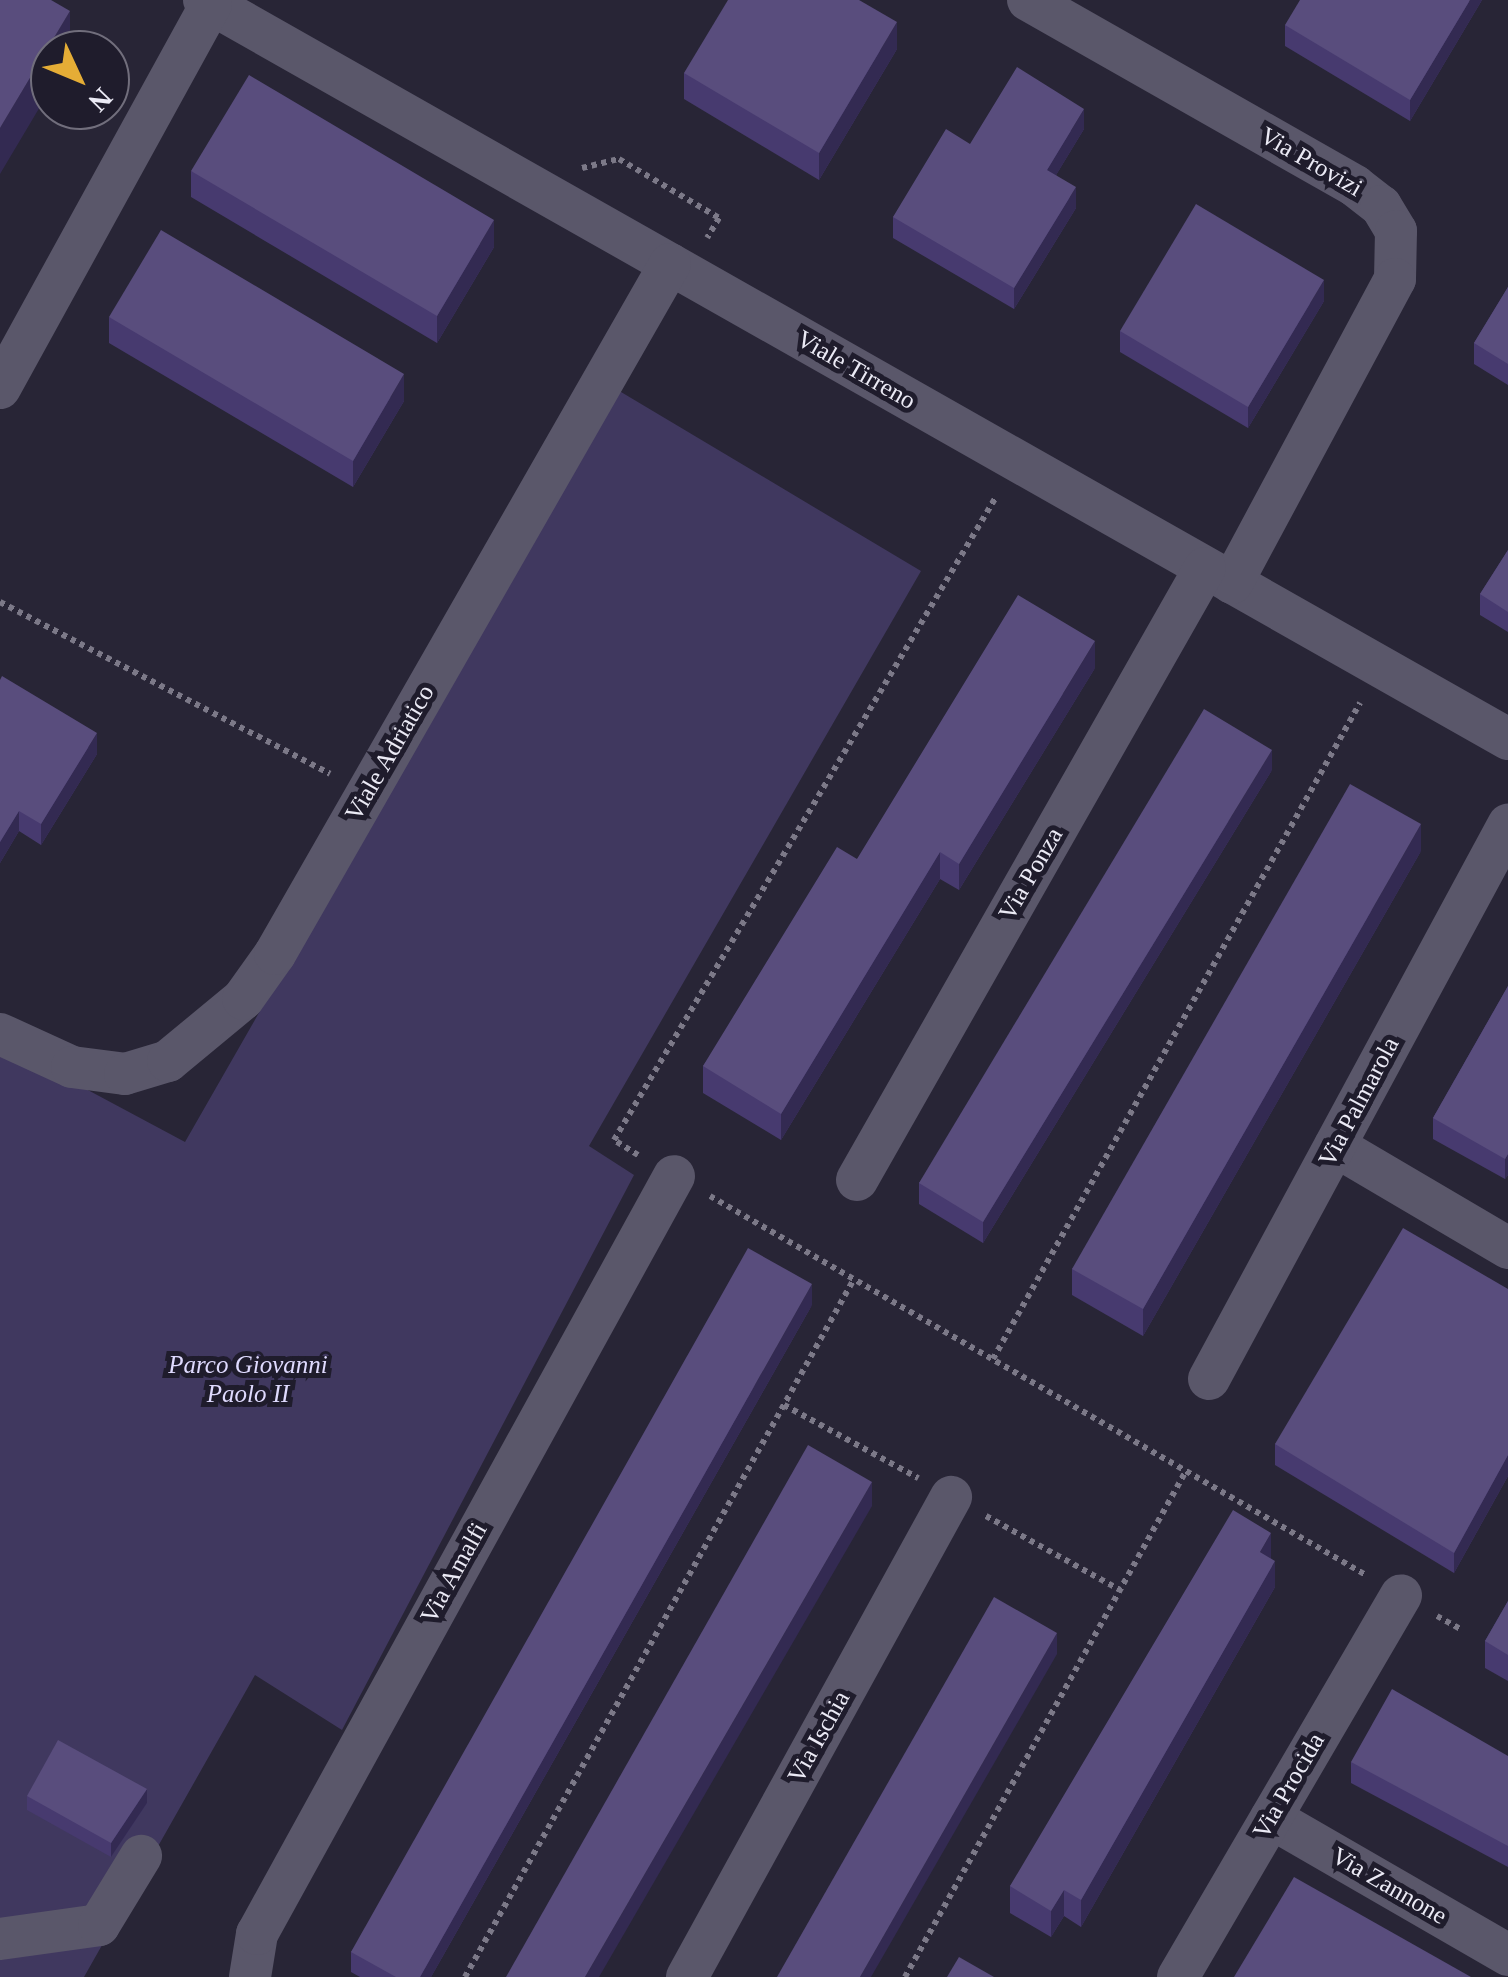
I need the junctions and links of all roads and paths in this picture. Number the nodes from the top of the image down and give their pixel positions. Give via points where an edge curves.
1 (1028, 0) edge
2 (208, 2) edge
3 (670, 264) junction
4 (0, 388) edge
5 (1218, 575) junction
6 (0, 602) edge
7 (1380, 667) junction
8 (1508, 739) edge
9 (367, 793) junction
10 (1508, 825) edge
11 (0, 1034) edge
12 (1335, 1146) junction
13 (674, 1176) dead end
14 (856, 1180) dead end
15 (1508, 1248) edge
16 (854, 1279) dead end
17 (993, 1359) dead end
18 (1209, 1379) dead end
19 (1186, 1471) dead end
20 (951, 1497) dead end
21 (1401, 1595) dead end
22 (1271, 1818) junction
23 (140, 1856) dead end
24 (0, 1939) edge
25 (1508, 1955) edge
26 (250, 1976) edge
27 (465, 1977) edge
28 (687, 1977) edge
29 (904, 1977) edge
30 (1178, 1977) edge

1 - 5 street, Via Provizi via 1368,194 1396,231 1396,278
2 - 3 street, Viale Tirreno
2 - 4 street
3 - 5 street, Viale Tirreno
3 - 9 street, Viale Adriatico
5 - 7 street, Viale Tirreno
5 - 14 street, Via Ponza
6 - 9 path
7 - 8 street, Viale Tirreno
7 - 17 path
9 - 11 street, Viale Adriatico via 265,970 184,1051 154,1067 111,1075 72,1067
10 - 12 street, Via Palmarola
12 - 15 street
12 - 18 street, Via Palmarola
13 - 26 street, Via Amalfi via 257,1934
16 - 27 path
19 - 29 path
20 - 28 street, Via Ischia
21 - 22 street, Via Procida
22 - 25 street, Via Zannone
22 - 30 street, Via Procida
23 - 24 street via 99,1925

